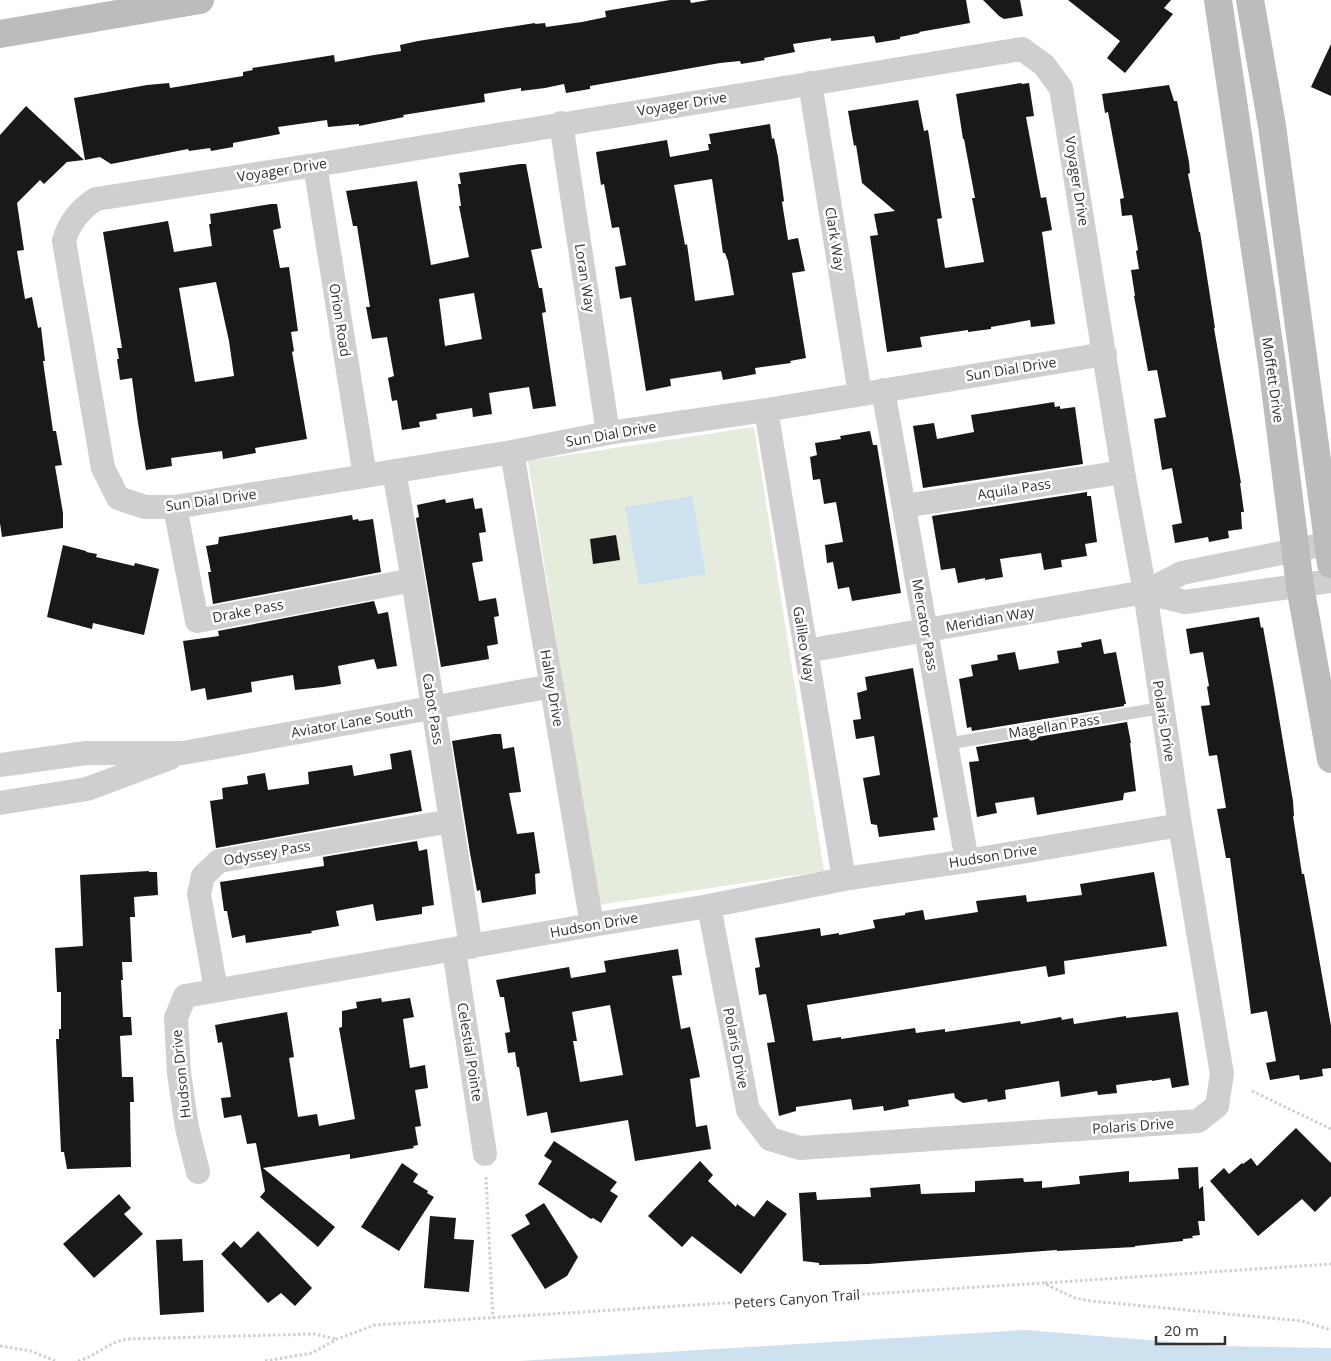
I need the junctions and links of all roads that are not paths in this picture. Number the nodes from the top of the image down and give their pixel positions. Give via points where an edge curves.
1 (200, 0) edge
2 (1218, 0) edge
3 (1250, 0) edge
4 (0, 34) edge
5 (810, 83) junction
6 (561, 123) junction
7 (315, 165) junction
8 (1105, 354) junction
9 (883, 390) junction
10 (860, 394) junction
11 (766, 410) junction
12 (608, 433) junction
13 (512, 452) junction
14 (394, 471) junction
15 (1124, 472) junction
16 (365, 476) junction
17 (118, 498) joint
18 (904, 506) junction
19 (175, 507) junction
20 (1295, 549) junction
21 (1330, 551) edge
22 (414, 580) junction
23 (1331, 581) edge
24 (1300, 586) junction
25 (1145, 592) junction
26 (927, 630) junction
27 (806, 652) junction
28 (552, 686) junction
29 (432, 707) junction
30 (1161, 708) junction
31 (946, 744) junction
32 (183, 753) junction
33 (1331, 759) edge
34 (0, 765) edge
35 (0, 804) edge
36 (451, 821) junction
37 (1180, 825) junction
38 (967, 861) junction
39 (844, 879) junction
40 (709, 906) junction
41 (592, 925) junction
42 (463, 948) junction
43 (216, 990) junction
44 (486, 1154) road end
45 (198, 1172) dead end

1 - 4 street
2 - 20 street, Moffett Drive
3 - 21 street via 1272,126
5 - 6 street, Voyager Drive
5 - 8 street, Voyager Drive via 1022,49 1044,64 1061,88
5 - 10 street, Clark Way
6 - 7 street, Voyager Drive
6 - 12 street, Loran Way
7 - 16 street, Orion Road
7 - 17 street, Voyager Drive via 96,199 85,205 68,227 64,241 103,468
8 - 9 street, Sun Dial Drive
8 - 15 street, Voyager Drive
9 - 10 street, Sun Dial Drive
9 - 18 street, Mercator Pass
10 - 11 street, Sun Dial Drive
11 - 12 street, Sun Dial Drive
11 - 27 street, Galileo Way
12 - 13 street, Sun Dial Drive
13 - 14 street, Sun Dial Drive
13 - 28 street, Halley Drive
14 - 16 street, Sun Dial Drive
14 - 22 street, Cabot Pass
15 - 18 street, Aquila Pass
15 - 25 street, Voyager Drive
16 - 19 street, Sun Dial Drive
17 - 19 street, Sun Dial Drive via 144,507
18 - 26 street, Mercator Pass
19 - 22 street, Drake Pass via 197,621
20 - 21 street, Meridian Way
20 - 24 street, Moffett Drive
20 - 25 street, Meridian Way via 1182,573
22 - 29 street, Cabot Pass
23 - 24 street, Meridian Way
24 - 25 street, Meridian Way via 1185,602
24 - 33 street, Moffett Drive
25 - 26 street, Meridian Way
25 - 30 street, Polaris Drive
26 - 27 street, Meridian Way
26 - 31 street, Mercator Pass
27 - 39 street, Galileo Way
28 - 29 street, Aviator Lane South
28 - 41 street, Halley Drive
29 - 32 street, Aviator Lane South
29 - 36 street, Cabot Pass
30 - 31 lane, Magellan Pass
30 - 37 street, Polaris Drive
31 - 38 street, Mercator Pass
32 - 34 street, Aviator Lane South via 86,753
32 - 35 street, Aviator Lane South via 87,789
36 - 42 street, Cabot Pass
36 - 43 street, Odyssey Pass via 219,861 203,876 199,894
37 - 38 street, Hudson Drive
37 - 40 street, Polaris Drive via 1222,1074 1217,1106 1198,1121 800,1148 770,1139 748,1110
38 - 39 street, Hudson Drive
39 - 40 street, Hudson Drive
40 - 41 street, Hudson Drive
41 - 42 street, Hudson Drive
42 - 43 street, Hudson Drive
42 - 44 street, Celestial Pointe
43 - 45 street, Hudson Drive via 185,996 176,1018 179,1073

